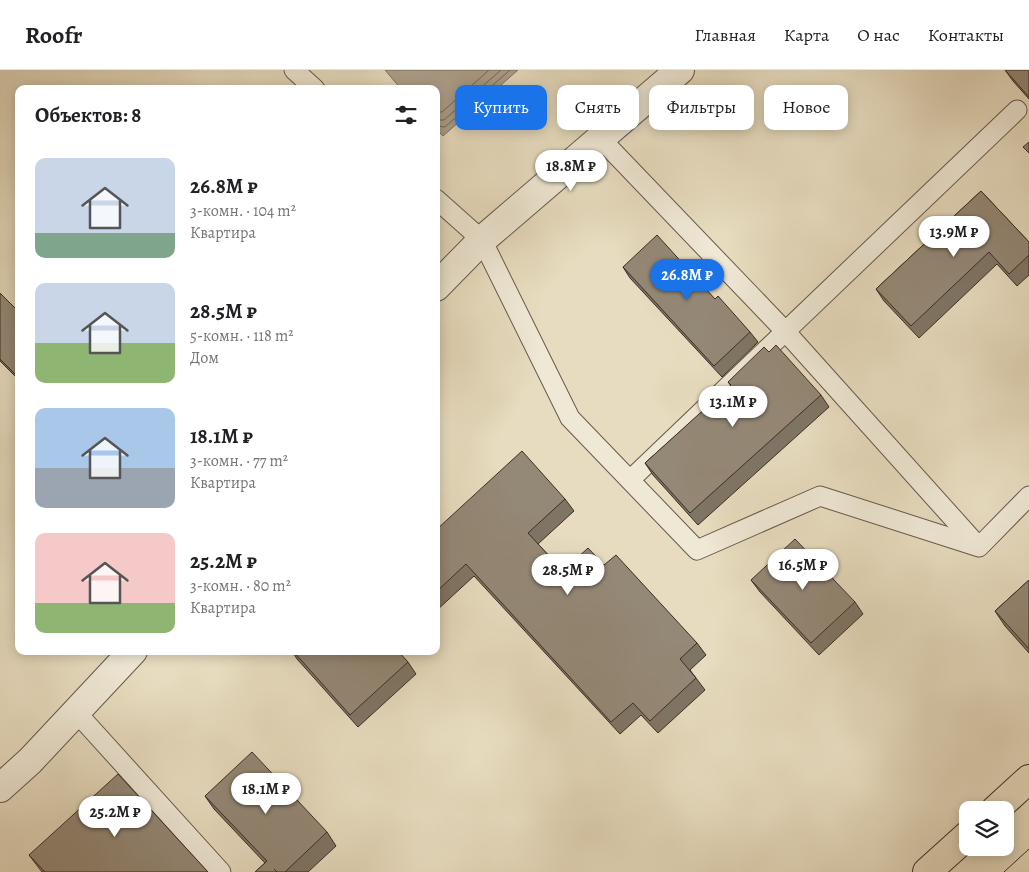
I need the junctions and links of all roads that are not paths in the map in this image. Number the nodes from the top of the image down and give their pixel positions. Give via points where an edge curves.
1 (294, 70) edge
2 (680, 70) edge
3 (311, 85) edge
4 (1017, 110) dead end
5 (600, 138) junction
6 (440, 202) edge
7 (482, 240) junction
8 (440, 283) edge
9 (785, 331) junction
10 (630, 480) junction
11 (1029, 496) edge
12 (979, 547) junction
13 (129, 655) edge
14 (76, 712) junction
15 (1029, 779) edge
16 (0, 788) edge
17 (1005, 801) edge
18 (959, 843) edge
19 (221, 872) edge
20 (927, 872) edge

1 - 3 lane
2 - 5 street
4 - 9 lane
5 - 7 street
5 - 9 lane
6 - 7 lane
7 - 8 street
7 - 10 lane via 570,418
9 - 10 lane
9 - 12 lane
10 - 12 lane via 697,550 820,496
11 - 12 lane
13 - 14 street
14 - 16 street
14 - 19 lane
15 - 17 main road
18 - 20 main road

